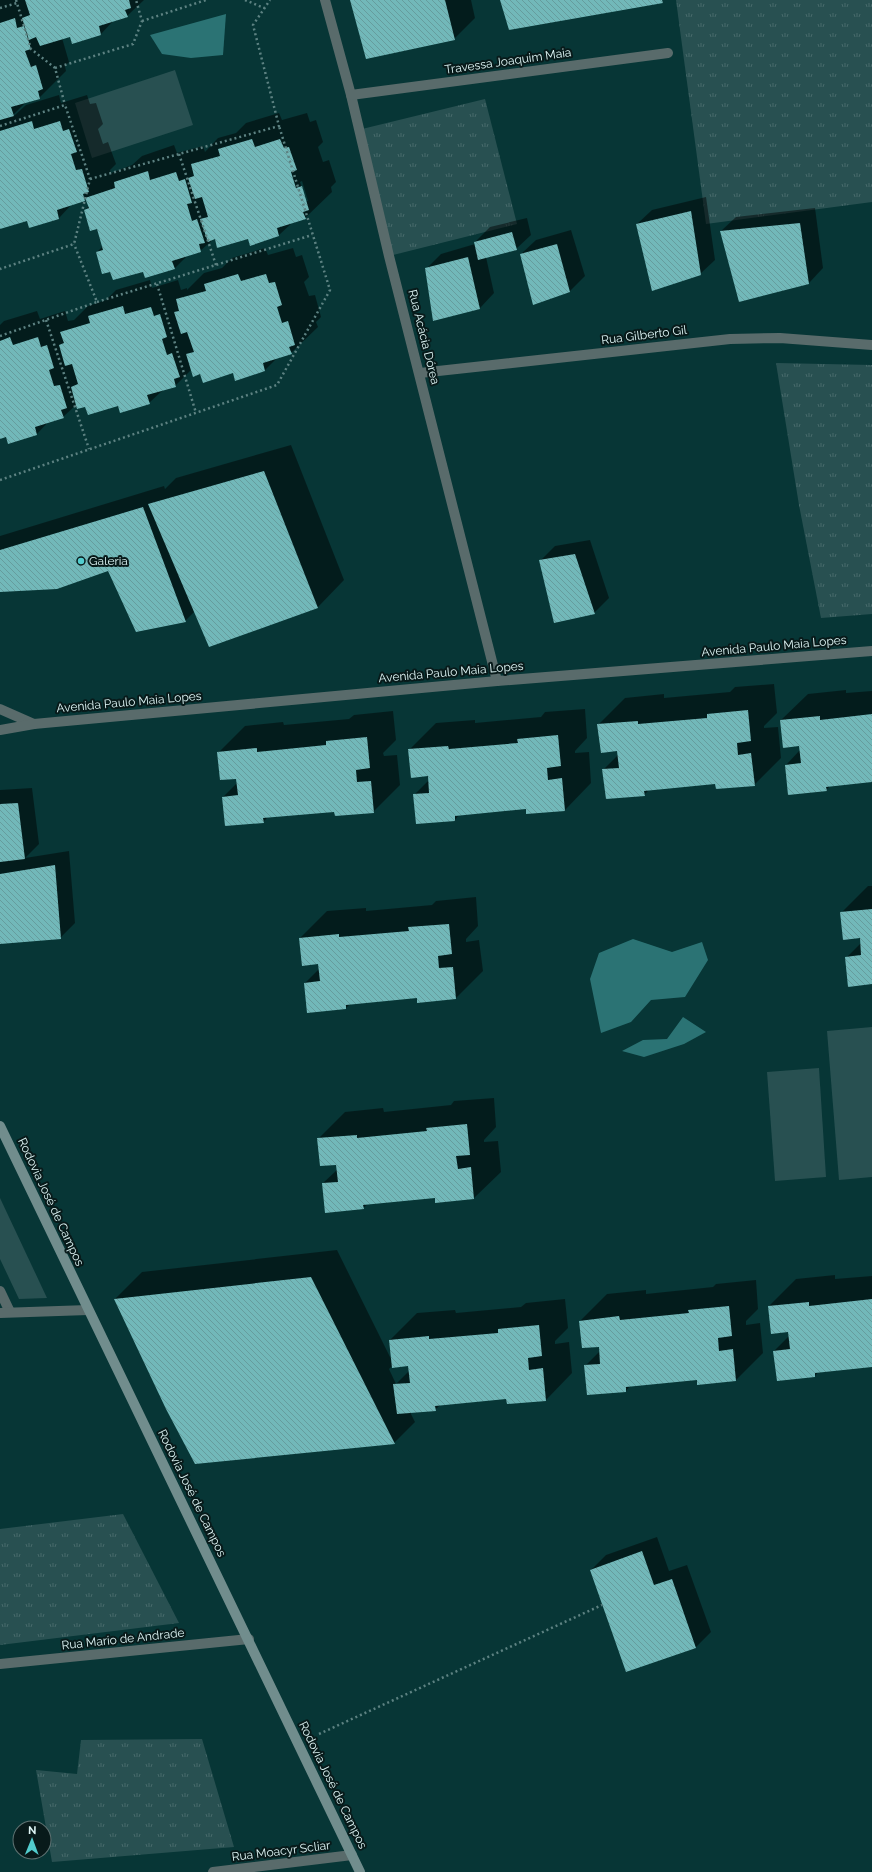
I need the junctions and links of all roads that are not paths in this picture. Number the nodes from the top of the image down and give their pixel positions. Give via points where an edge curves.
1 (325, 0) edge
2 (668, 53) dead end
3 (351, 95) junction
4 (872, 345) edge
5 (420, 374) junction
6 (872, 651) edge
7 (497, 681) junction
8 (0, 709) edge
9 (34, 724) junction
10 (0, 730) edge
11 (0, 1126) edge
12 (0, 1291) edge
13 (88, 1310) junction
14 (5, 1313) edge
15 (249, 1639) junction
16 (0, 1664) edge
17 (352, 1855) junction
18 (213, 1872) edge
19 (360, 1872) edge

1 - 3 street, Rua Acácia Dórea
2 - 3 street, Travessa Joaquim Maia
3 - 5 street, Rua Acácia Dórea
4 - 5 street, Rua Gilberto Gil via 780,338 730,338
5 - 7 street, Rua Acácia Dórea
6 - 7 street, Avenida Paulo Maia Lopes
7 - 9 street, Avenida Paulo Maia Lopes
8 - 9 street, Avenida Paulo Maia Lopes
9 - 10 street, Avenida Paulo Maia Lopes
11 - 13 main road, Rodovia José de Campos
12 - 14 street
13 - 14 street
13 - 15 main road, Rodovia José de Campos
15 - 16 street, Rua Mario de Andrade
15 - 17 main road, Rodovia José de Campos
17 - 18 street, Rua Moacyr Scliar
17 - 19 main road, Rodovia José de Campos

